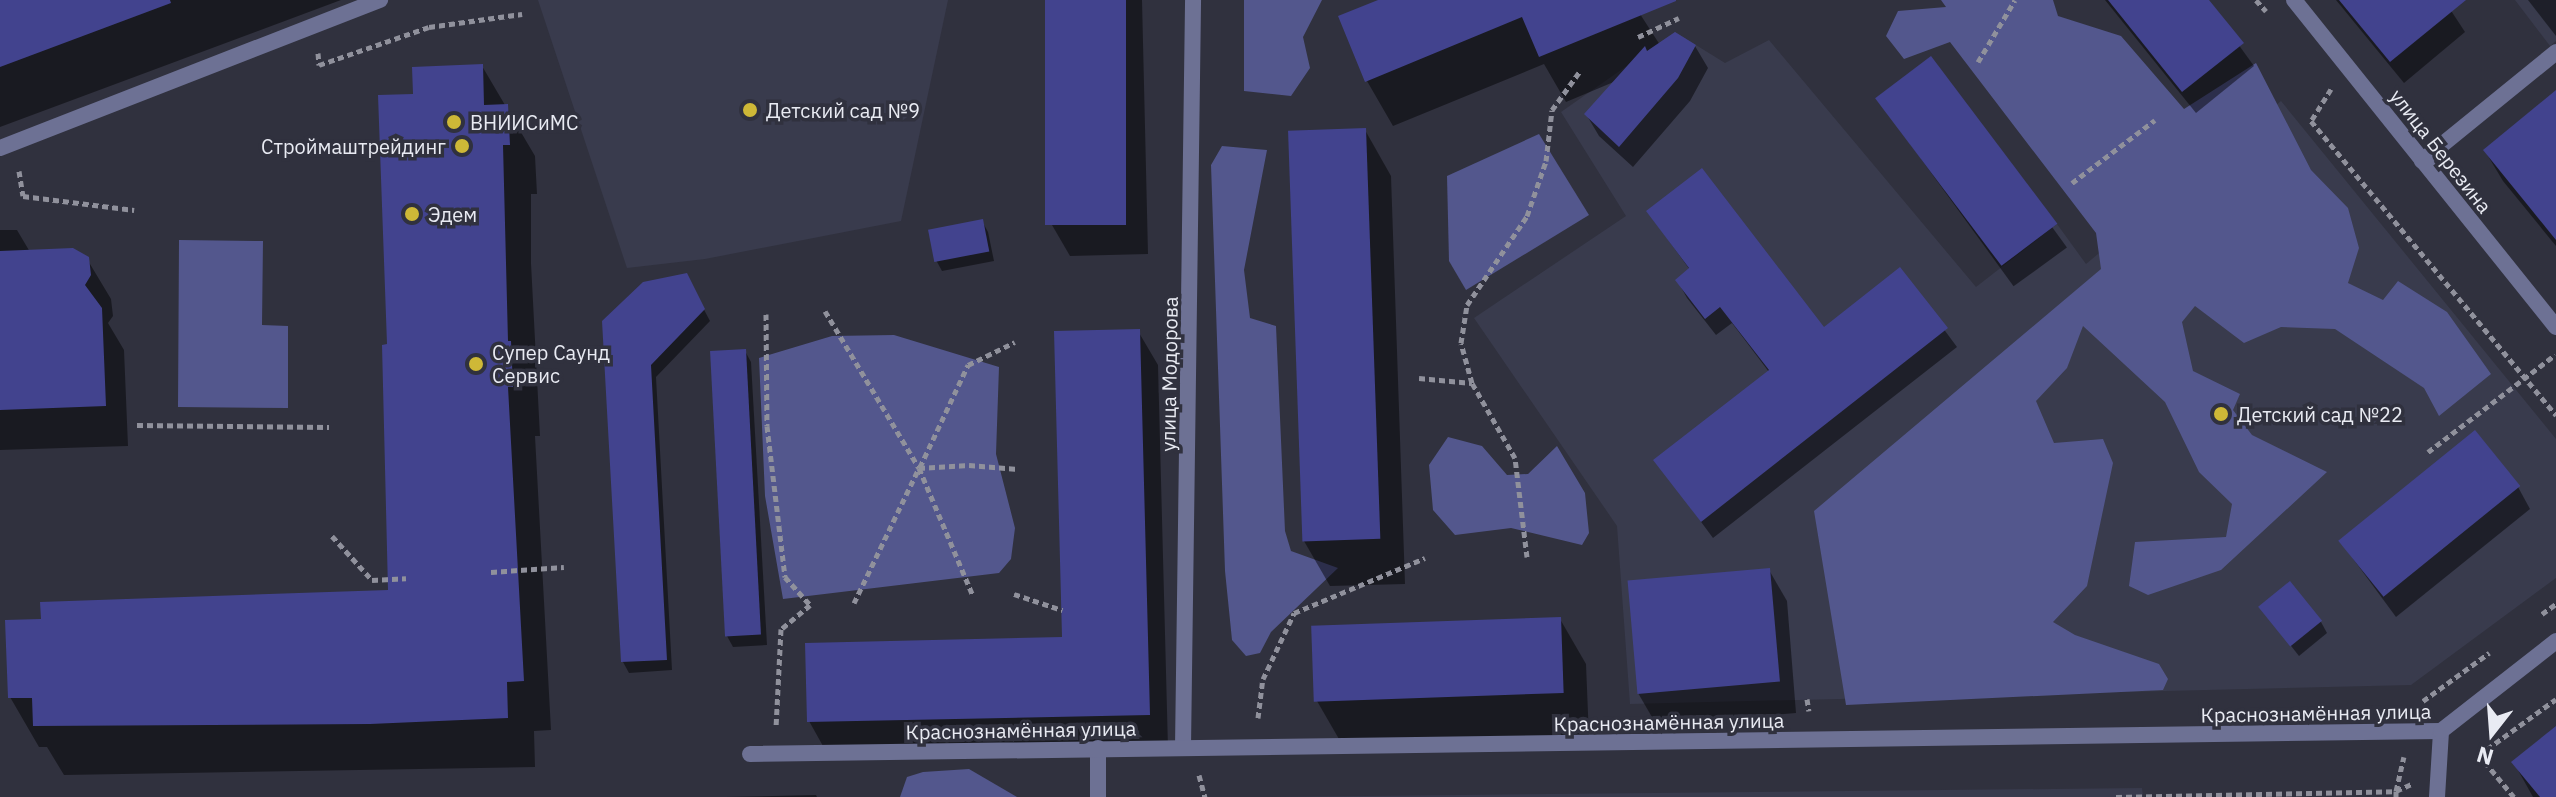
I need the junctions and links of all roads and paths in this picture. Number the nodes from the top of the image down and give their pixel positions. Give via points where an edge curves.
1 (380, 0) edge
2 (1193, 0) edge
3 (2015, 0) edge
4 (2256, 0) edge
5 (2294, 0) edge
6 (522, 14) dead end
7 (1679, 18) dead end
8 (2275, 22) dead end
9 (1638, 37) dead end
10 (2556, 52) edge
11 (318, 54) dead end
12 (1978, 62) dead end
13 (1580, 71) dead end
14 (2322, 77) dead end
15 (2155, 120) dead end
16 (0, 148) edge
17 (2422, 161) junction
18 (18, 166) dead end
19 (2072, 183) dead end
20 (134, 210) dead end
21 (825, 311) dead end
22 (766, 314) dead end
23 (2556, 327) edge
24 (1015, 342) dead end
25 (2556, 355) edge
26 (1419, 378) dead end
27 (2525, 378) junction
28 (1472, 383) junction
29 (2556, 415) edge
30 (137, 425) dead end
31 (329, 427) dead end
32 (2428, 452) dead end
33 (919, 468) junction
34 (1018, 469) dead end
35 (332, 536) dead end
36 (1527, 557) dead end
37 (1425, 558) dead end
38 (564, 567) dead end
39 (491, 572) dead end
40 (406, 578) dead end
41 (1014, 594) dead end
42 (973, 596) dead end
43 (854, 603) dead end
44 (1062, 610) dead end
45 (2556, 641) edge
46 (2556, 699) edge
47 (2441, 731) junction
48 (1255, 747) junction
49 (1098, 748) junction
50 (1183, 748) junction
51 (775, 753) junction
52 (750, 754) dead end
53 (2396, 791) dead end
54 (1098, 797) edge
55 (2116, 797) edge
56 (2437, 797) edge
57 (2514, 797) edge

1 - 16 street
2 - 50 street, улица Модорова
3 - 12 path
4 - 8 path
5 - 17 street, улица Березина
6 - 11 path via 429,27 319,65
7 - 9 path
10 - 17 street
13 - 28 path via 1552,110 1546,161 1527,216 1467,305 1461,343
14 - 27 path via 2332,88 2311,121
15 - 19 path
17 - 23 street, улица Березина
18 - 20 path via 23,196
21 - 33 path
22 - 51 path via 767,426 785,577 810,605 781,629
24 - 33 path via 968,365
25 - 27 path
26 - 28 path
27 - 29 path
27 - 32 path
28 - 36 path via 1515,458
30 - 31 path
33 - 34 path
33 - 42 path
33 - 43 path
35 - 40 path via 372,580
37 - 48 path via 1294,613 1263,679
38 - 39 path
41 - 44 path
45 - 47 street, Краснознамённая улица
46 - 57 path via 2479,755
47 - 48 street, Краснознамённая улица
47 - 56 street
48 - 50 street, Краснознамённая улица
49 - 50 street, Краснознамённая улица
49 - 51 street, Краснознамённая улица
49 - 54 street
51 - 52 street, Краснознамённая улица
53 - 55 path

